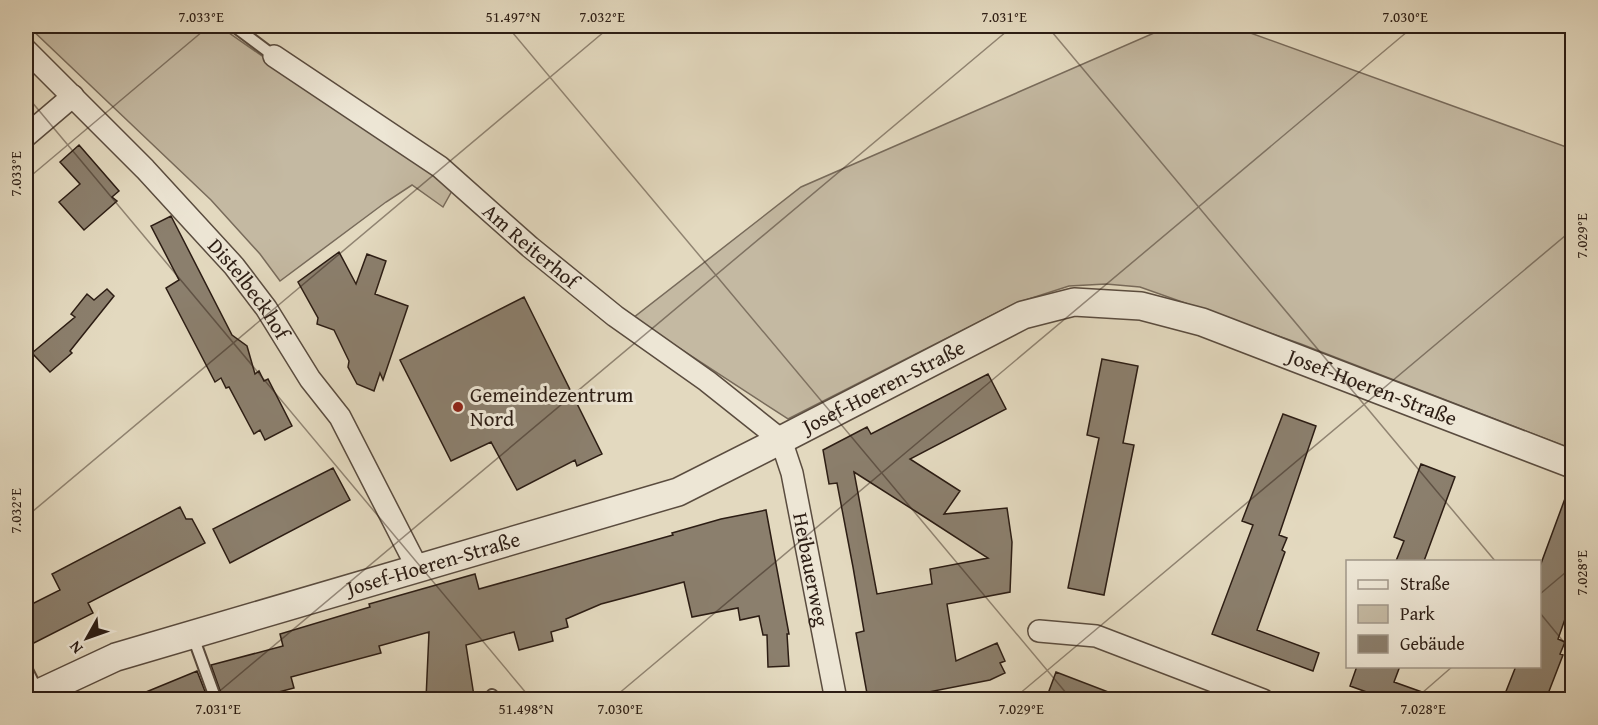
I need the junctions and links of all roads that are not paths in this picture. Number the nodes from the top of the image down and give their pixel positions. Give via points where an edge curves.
1 (234, 26) edge
2 (26, 50) edge
3 (274, 56) joint
4 (73, 96) junction
5 (26, 136) edge
6 (782, 440) junction
7 (1572, 464) edge
8 (418, 569) junction
9 (1039, 631) dead end
10 (192, 634) junction
11 (26, 668) edge
12 (32, 696) edge
13 (216, 699) edge
14 (836, 699) edge
15 (1263, 699) edge

1 - 3 lane
2 - 4 street, Distelbeckhof
3 - 6 street, Am Reiterhof via 441,167 615,316
4 - 5 street
4 - 8 street, Distelbeckhof via 200,227 266,308 310,379 340,417
6 - 7 street, Josef-Hoeren-Straße via 1023,315 1074,302 1141,306 1202,322
6 - 8 street, Josef-Hoeren-Straße via 678,492
6 - 14 street, Heibauerweg via 792,473
8 - 10 street, Josef-Hoeren-Straße
9 - 15 street via 1096,636
10 - 12 street, Josef-Hoeren-Straße via 116,657
10 - 13 lane
11 - 12 lane

